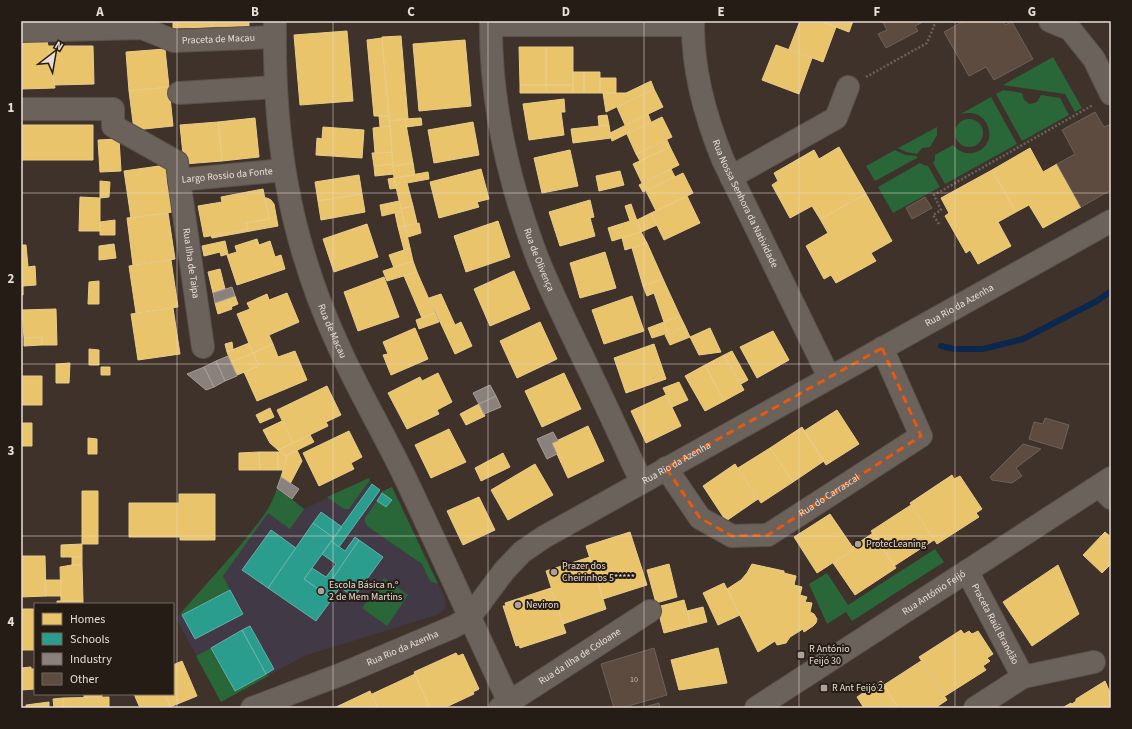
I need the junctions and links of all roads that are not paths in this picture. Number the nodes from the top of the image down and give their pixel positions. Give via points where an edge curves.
1 (1050, 21) edge
2 (491, 23) edge
3 (693, 23) edge
4 (275, 29) edge
5 (21, 31) edge
6 (276, 87) junction
7 (848, 87) road end
8 (179, 93) dead end
9 (1104, 98) edge
10 (21, 110) edge
11 (284, 170) junction
12 (731, 176) junction
13 (179, 180) junction
14 (1111, 221) edge
15 (203, 347) dead end
16 (882, 348) junction
17 (829, 377) junction
18 (666, 468) junction
19 (641, 482) junction
20 (1107, 487) edge
21 (966, 571) junction
22 (650, 611) dead end
23 (469, 618) junction
24 (1094, 662) dead end
25 (1023, 677) junction
26 (504, 705) edge
27 (252, 708) edge
28 (756, 708) edge
29 (975, 708) edge

1 - 9 street via 1070,29 1094,59
2 - 3 street
2 - 19 street, Rua de Olivença via 500,120 522,212 546,280
3 - 12 street, Rua Nossa Senhora da Natividade via 698,80 704,107
4 - 5 street, Praceta de Macau via 174,41 142,28
4 - 6 street, Rua de Macau
6 - 8 street
6 - 11 street, Rua de Macau
7 - 12 street via 836,118
10 - 13 street, Largo Rossio da Fonte via 113,109 113,126 177,162
11 - 13 street, Largo Rossio da Fonte
11 - 23 street, Rua de Macau via 301,247 329,325 409,485
12 - 17 street, Rua Nossa Senhora da Natividade
13 - 15 street, Rua Ilha de Taipa
14 - 16 street, Rua Rio da Azenha
16 - 17 street, Rua Rio da Azenha
16 - 18 street, Rua do Carrascal via 921,436 768,535 732,536 700,518
17 - 18 street, Rua Rio da Azenha
18 - 19 street, Rua Rio da Azenha
19 - 23 street, Rua Rio da Azenha via 533,544 504,571
20 - 21 street, Rua António Feijó
21 - 25 street, Praceta Raúl Brandão
21 - 28 street, Rua António Feijó
22 - 26 street, Rua da Ilha de Coloane
23 - 26 street, Rua da Ilha de Coloane
23 - 27 street, Rua Rio da Azenha via 342,674
24 - 25 street, Praceta Raúl Brandão
25 - 29 street, Praceta Raúl Brandão

